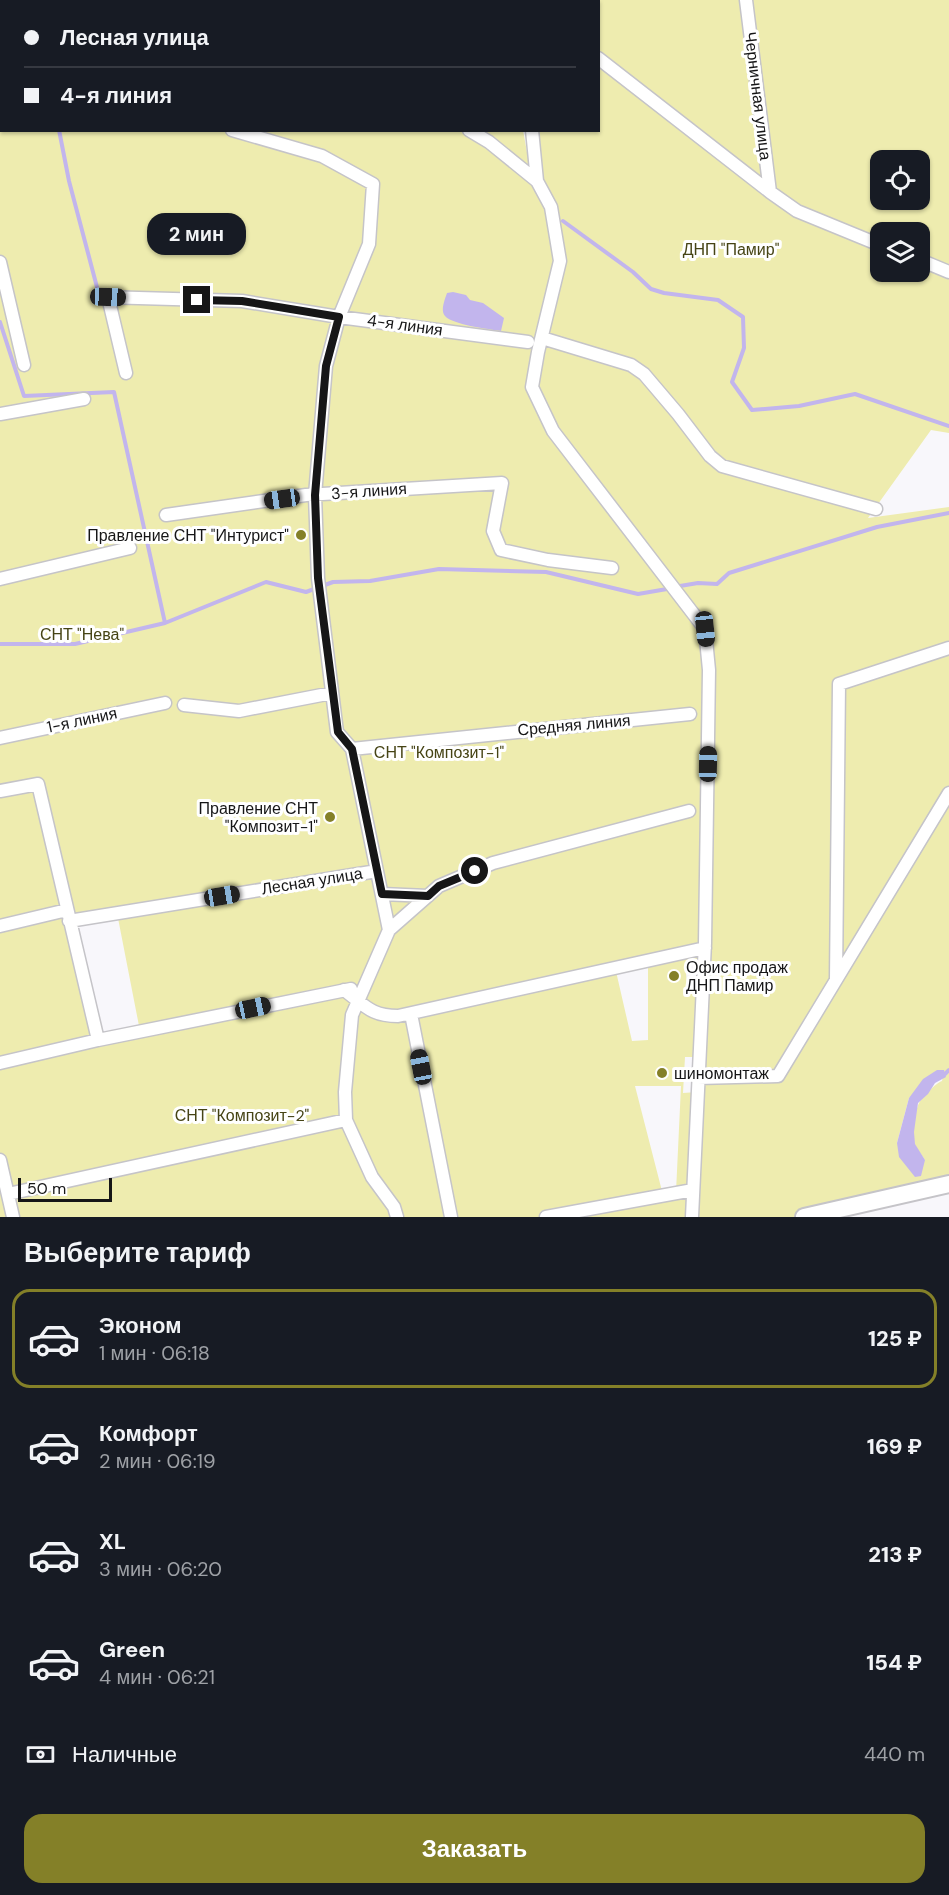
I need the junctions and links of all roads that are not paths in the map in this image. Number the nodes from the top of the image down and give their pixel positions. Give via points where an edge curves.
1 (746, 0) edge
2 (600, 60) edge
3 (239, 132) edge
4 (472, 132) edge
5 (523, 132) edge
6 (532, 132) edge
7 (534, 179) junction
8 (770, 192) junction
9 (870, 241) edge
10 (0, 262) edge
11 (930, 264) edge
12 (949, 272) edge
13 (339, 317) junction
14 (542, 338) junction
15 (528, 342) dead end
16 (24, 365) dead end
17 (126, 373) dead end
18 (84, 399) dead end
19 (0, 414) edge
20 (315, 495) junction
21 (876, 509) dead end
22 (166, 515) dead end
23 (129, 548) dead end
24 (612, 568) dead end
25 (0, 579) edge
26 (949, 648) edge
27 (332, 693) junction
28 (165, 703) dead end
29 (184, 705) dead end
30 (690, 714) dead end
31 (0, 738) edge
32 (352, 749) junction
33 (0, 791) edge
34 (949, 793) edge
35 (688, 811) dead end
36 (377, 871) junction
37 (382, 894) junction
38 (428, 896) junction
39 (68, 915) junction
40 (0, 926) edge
41 (389, 930) junction
42 (705, 948) junction
43 (836, 980) junction
44 (365, 986) junction
45 (344, 990) junction
46 (358, 1000) junction
47 (411, 1014) junction
48 (98, 1040) junction
49 (0, 1063) edge
50 (698, 1078) junction
51 (346, 1120) junction
52 (0, 1160) edge
53 (949, 1184) edge
54 (693, 1190) junction
55 (8, 1194) junction
56 (839, 1213) edge
57 (13, 1217) edge
58 (398, 1217) edge
59 (451, 1217) edge
60 (546, 1217) edge
61 (692, 1217) edge
62 (804, 1217) edge

1 - 8 street, Черничная улица
2 - 8 street
3 - 13 street via 322,156 373,184 369,244
4 - 7 street
5 - 7 street
6 - 7 street
7 - 14 street via 550,207 560,261
8 - 9 street via 797,211
10 - 16 street
11 - 12 street
13 - 15 street, 4-я линия
13 - 17 street, 4-я линия via 242,301 106,297
13 - 20 street via 326,366
14 - 21 street via 632,365 722,466
14 - 42 street via 532,387 553,431 705,629 709,670
18 - 19 street
20 - 22 street, 3-я линия
20 - 24 street, 3-я линия via 502,483 493,531 501,550
20 - 27 street via 318,578
23 - 25 street
26 - 43 street via 839,684
27 - 29 street via 239,711
27 - 32 street via 338,732
28 - 31 street, 1-я линия
30 - 32 street, Средняя линия
32 - 36 street
33 - 39 street via 38,784
34 - 43 street
35 - 38 street via 493,863 439,886
36 - 37 street
36 - 39 street, Лесная улица
37 - 38 street, Лесная улица
37 - 41 street
38 - 41 street
39 - 40 street, Лесная улица
39 - 48 street
41 - 44 street
42 - 47 street
42 - 50 street
43 - 50 street via 778,1076
44 - 45 street
44 - 46 street
45 - 46 street
45 - 48 street
46 - 47 street via 375,1013
46 - 51 street via 352,1015
47 - 59 street
48 - 49 street
50 - 54 street
51 - 55 street
51 - 58 street via 372,1177
52 - 55 street
53 - 56 street
54 - 60 street
54 - 61 street
55 - 57 street
56 - 62 street

